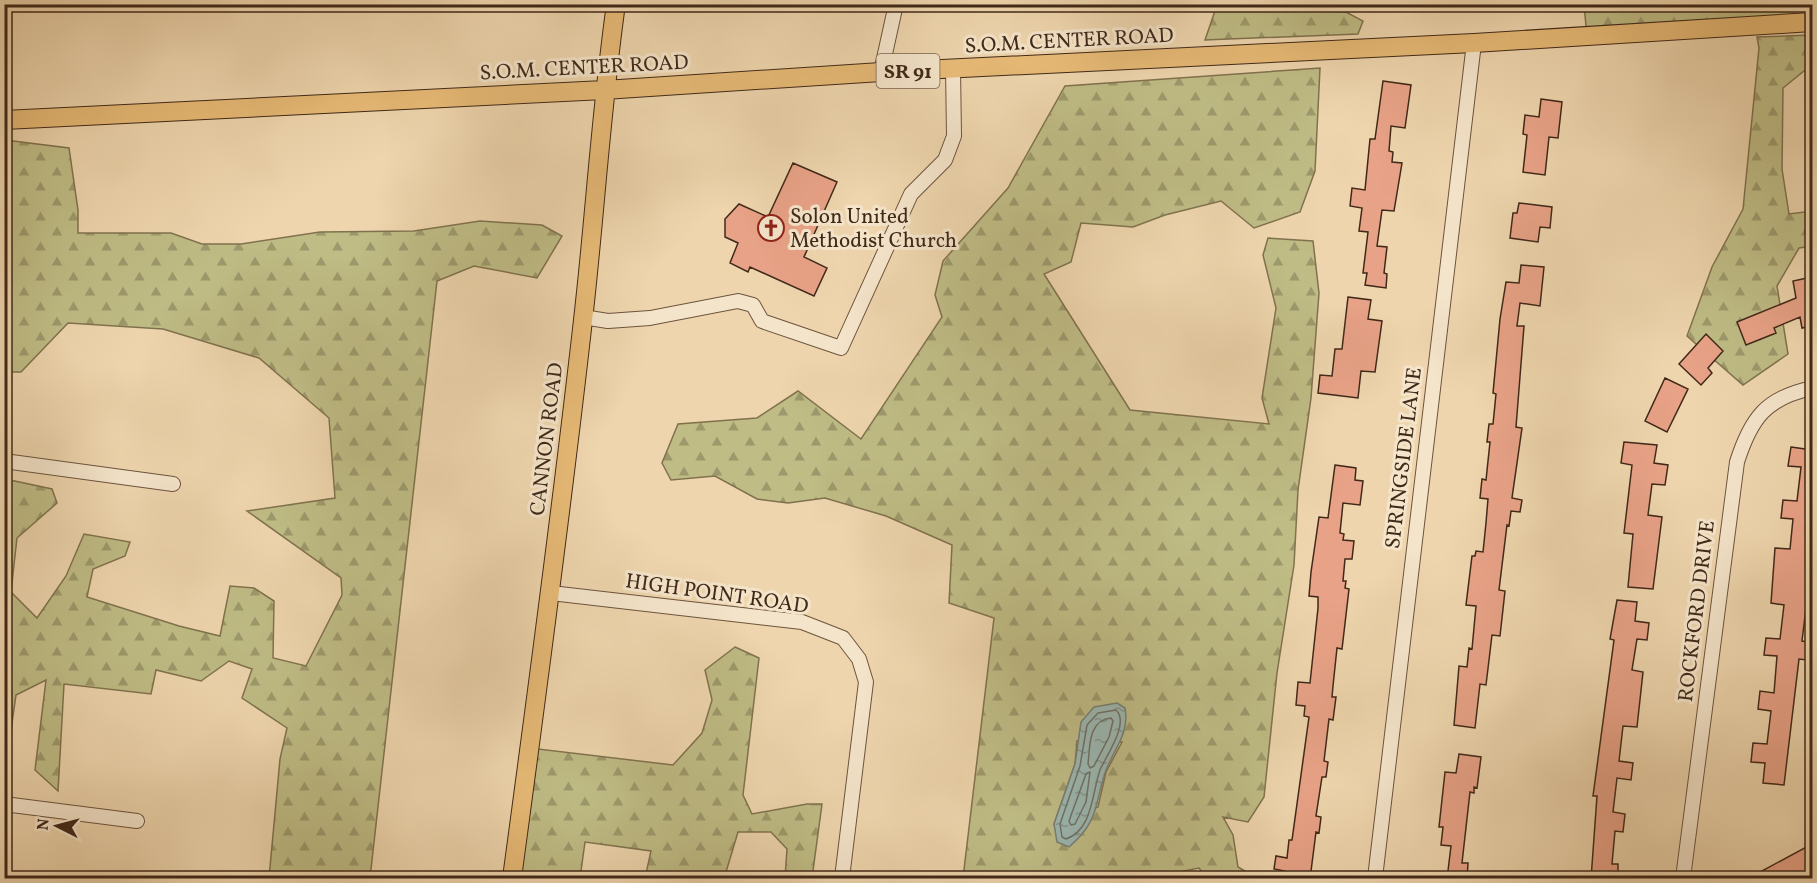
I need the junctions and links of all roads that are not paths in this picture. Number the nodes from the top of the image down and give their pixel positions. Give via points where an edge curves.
1 (615, 4) edge
2 (896, 4) edge
3 (1812, 22) edge
4 (1474, 43) junction
5 (953, 68) junction
6 (880, 72) junction
7 (604, 90) junction
8 (4, 120) edge
9 (583, 317) junction
10 (1812, 388) edge
11 (4, 461) edge
12 (173, 484) dead end
13 (550, 593) junction
14 (4, 804) edge
15 (136, 821) dead end
16 (512, 879) edge
17 (842, 879) edge
18 (1375, 879) edge
19 (1683, 879) edge

1 - 7 main road, CANNON ROAD
2 - 6 street
3 - 4 main road, S.O.M. CENTER ROAD / SR 91
4 - 5 main road, S.O.M. CENTER ROAD / SR 91
4 - 18 street, SPRINGSIDE LANE
5 - 6 main road, S.O.M. CENTER ROAD / SR 91
5 - 9 street via 954,136 945,160 911,194 841,348 762,321 753,305 738,302 650,318 608,321
6 - 7 main road, S.O.M. CENTER ROAD / SR 91
7 - 8 main road, S.O.M. CENTER ROAD / SR 91
7 - 9 main road, CANNON ROAD
9 - 13 main road, CANNON ROAD
10 - 19 street, ROCKFORD DRIVE via 1776,399 1746,434 1737,462
11 - 12 street
13 - 16 main road, CANNON ROAD
13 - 17 street, HIGH POINT ROAD via 802,622 843,638 859,659 866,682
14 - 15 street

